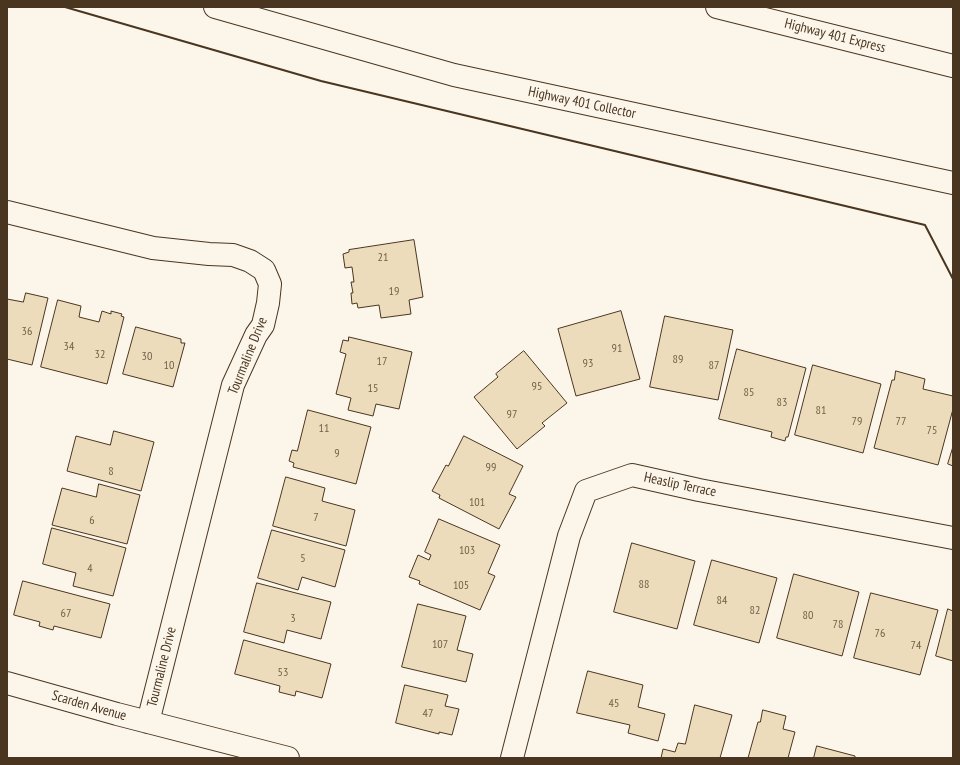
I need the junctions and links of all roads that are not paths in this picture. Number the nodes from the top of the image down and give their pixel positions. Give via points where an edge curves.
1 (215, 7) edge
2 (717, 7) edge
3 (953, 66) edge
4 (953, 183) edge
5 (7, 212) edge
6 (953, 538) edge
7 (7, 683) edge
8 (148, 722) junction
9 (288, 758) edge
10 (512, 758) edge

1 - 4 main road, Highway 401 Collector via 454,75
2 - 3 main road, Highway 401 Express
5 - 8 main road, Tourmaline Drive via 153,248 233,255 250,261 264,270 270,284 263,325 233,385
6 - 10 main road, Heaslip Terrace via 632,475 586,491 569,536
7 - 8 main road, Scarden Avenue
8 - 9 main road, Scarden Avenue

